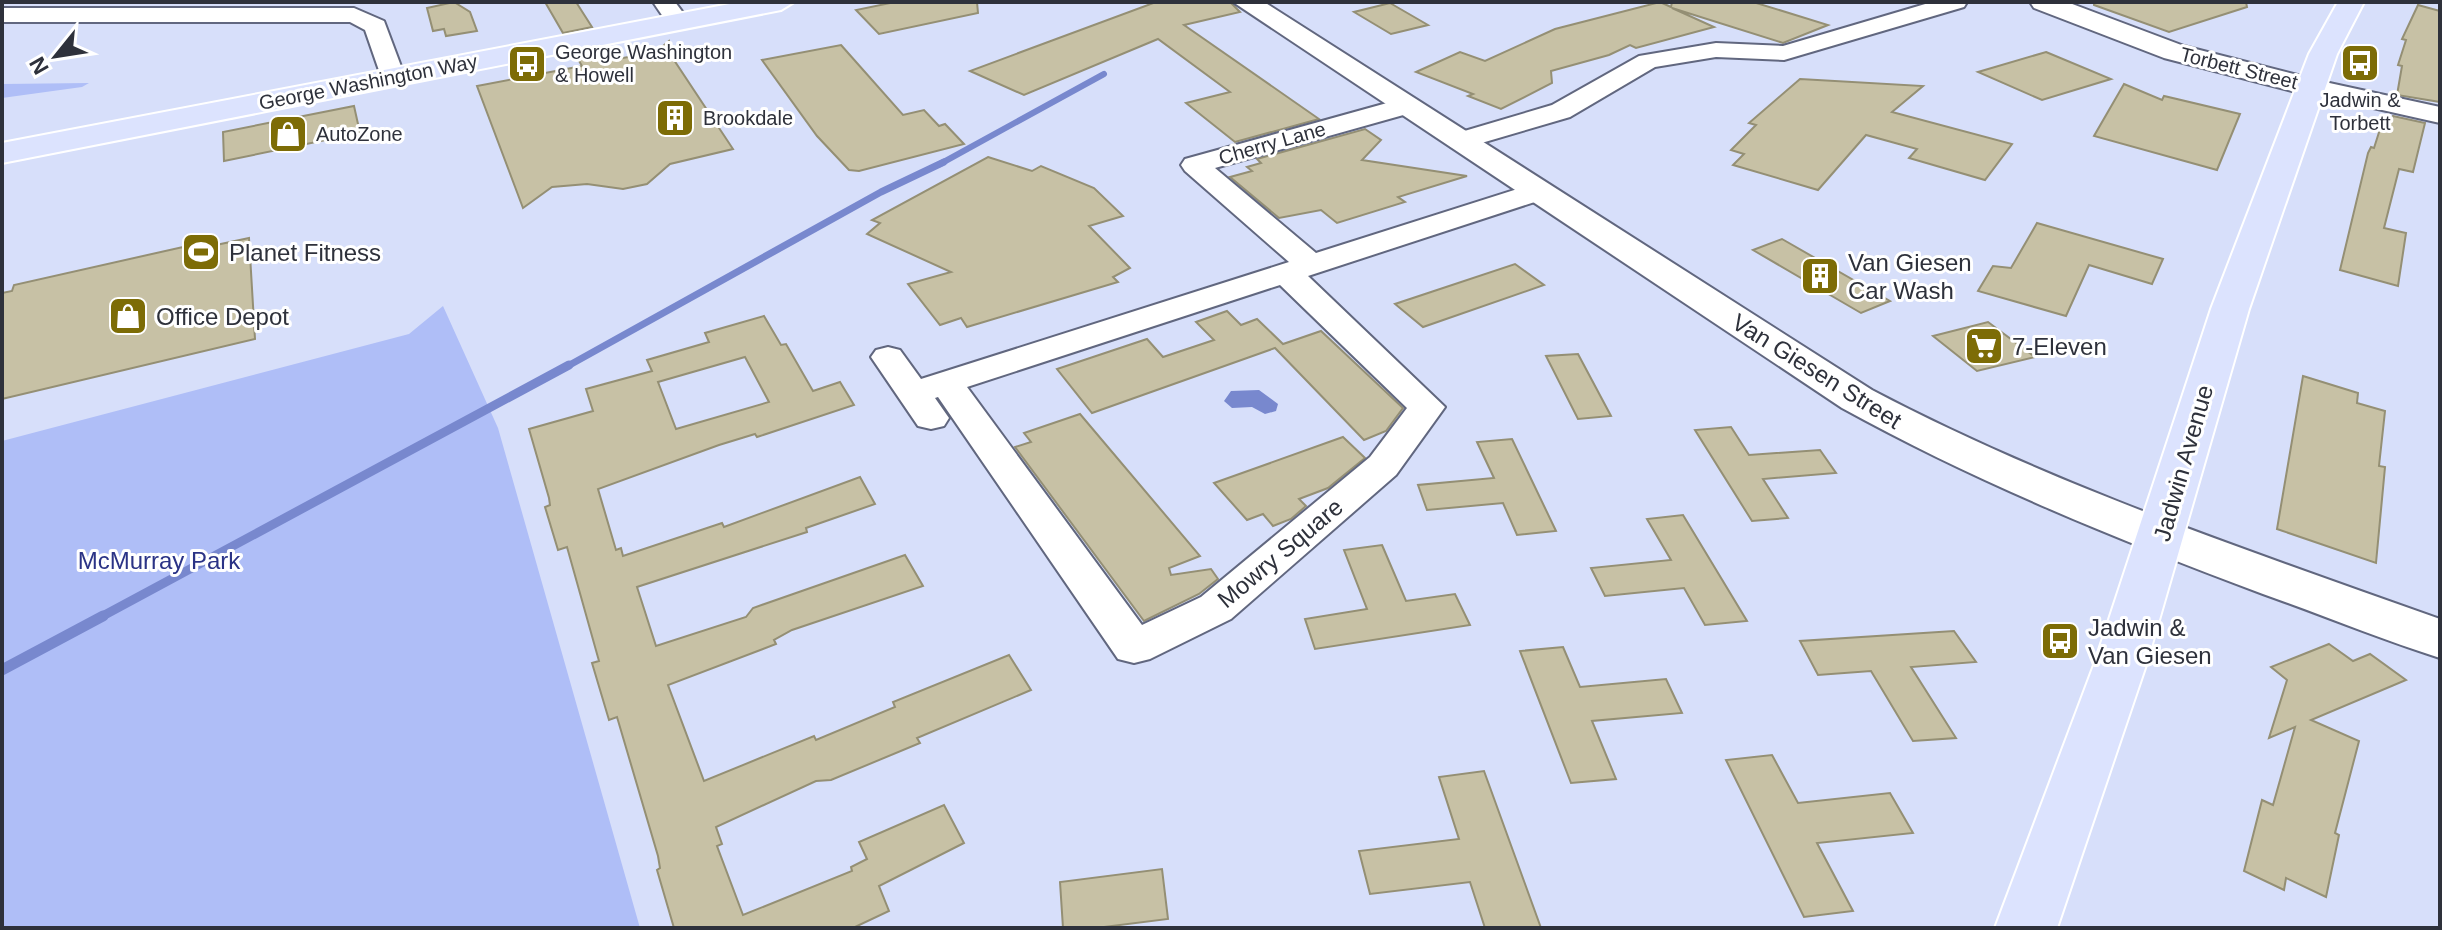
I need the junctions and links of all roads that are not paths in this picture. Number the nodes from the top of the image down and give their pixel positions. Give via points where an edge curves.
1 (781, 2) edge
2 (1246, 2) edge
3 (1956, 2) edge
4 (2043, 2) edge
5 (2351, 2) edge
6 (671, 12) edge
7 (2, 15) edge
8 (392, 77) junction
9 (2311, 87) junction
10 (1405, 106) junction
11 (2440, 115) edge
12 (1461, 141) junction
13 (2, 153) edge
14 (1537, 192) junction
15 (1299, 270) junction
16 (888, 357) dead end
17 (931, 398) junction
18 (2163, 536) junction
19 (2440, 639) edge
20 (2026, 928) edge

1 - 6 main road, George Washington Way
2 - 10 main road, Van Giesen Street
3 - 12 street via 1784,53 1716,50 1648,61 1561,111
4 - 9 main road, Torbett Street via 2174,52
5 - 9 main road, Jadwin Avenue
6 - 8 main road, George Washington Way
7 - 8 street via 354,15 376,26
8 - 13 main road, George Washington Way
9 - 11 street, Torbett Street
9 - 18 main road, Jadwin Avenue via 2230,309
10 - 12 main road, Van Giesen Street
10 - 15 street, Cherry Lane via 1195,165
12 - 14 main road, Van Giesen Street
14 - 15 street
14 - 18 main road, Van Giesen Street via 1892,420 2001,473
15 - 17 street
15 - 17 street, Mowry Square via 1427,407 1383,466 1216,608 1134,647
16 - 17 street
18 - 19 main road, Van Giesen Street
18 - 20 main road, Jadwin Avenue

